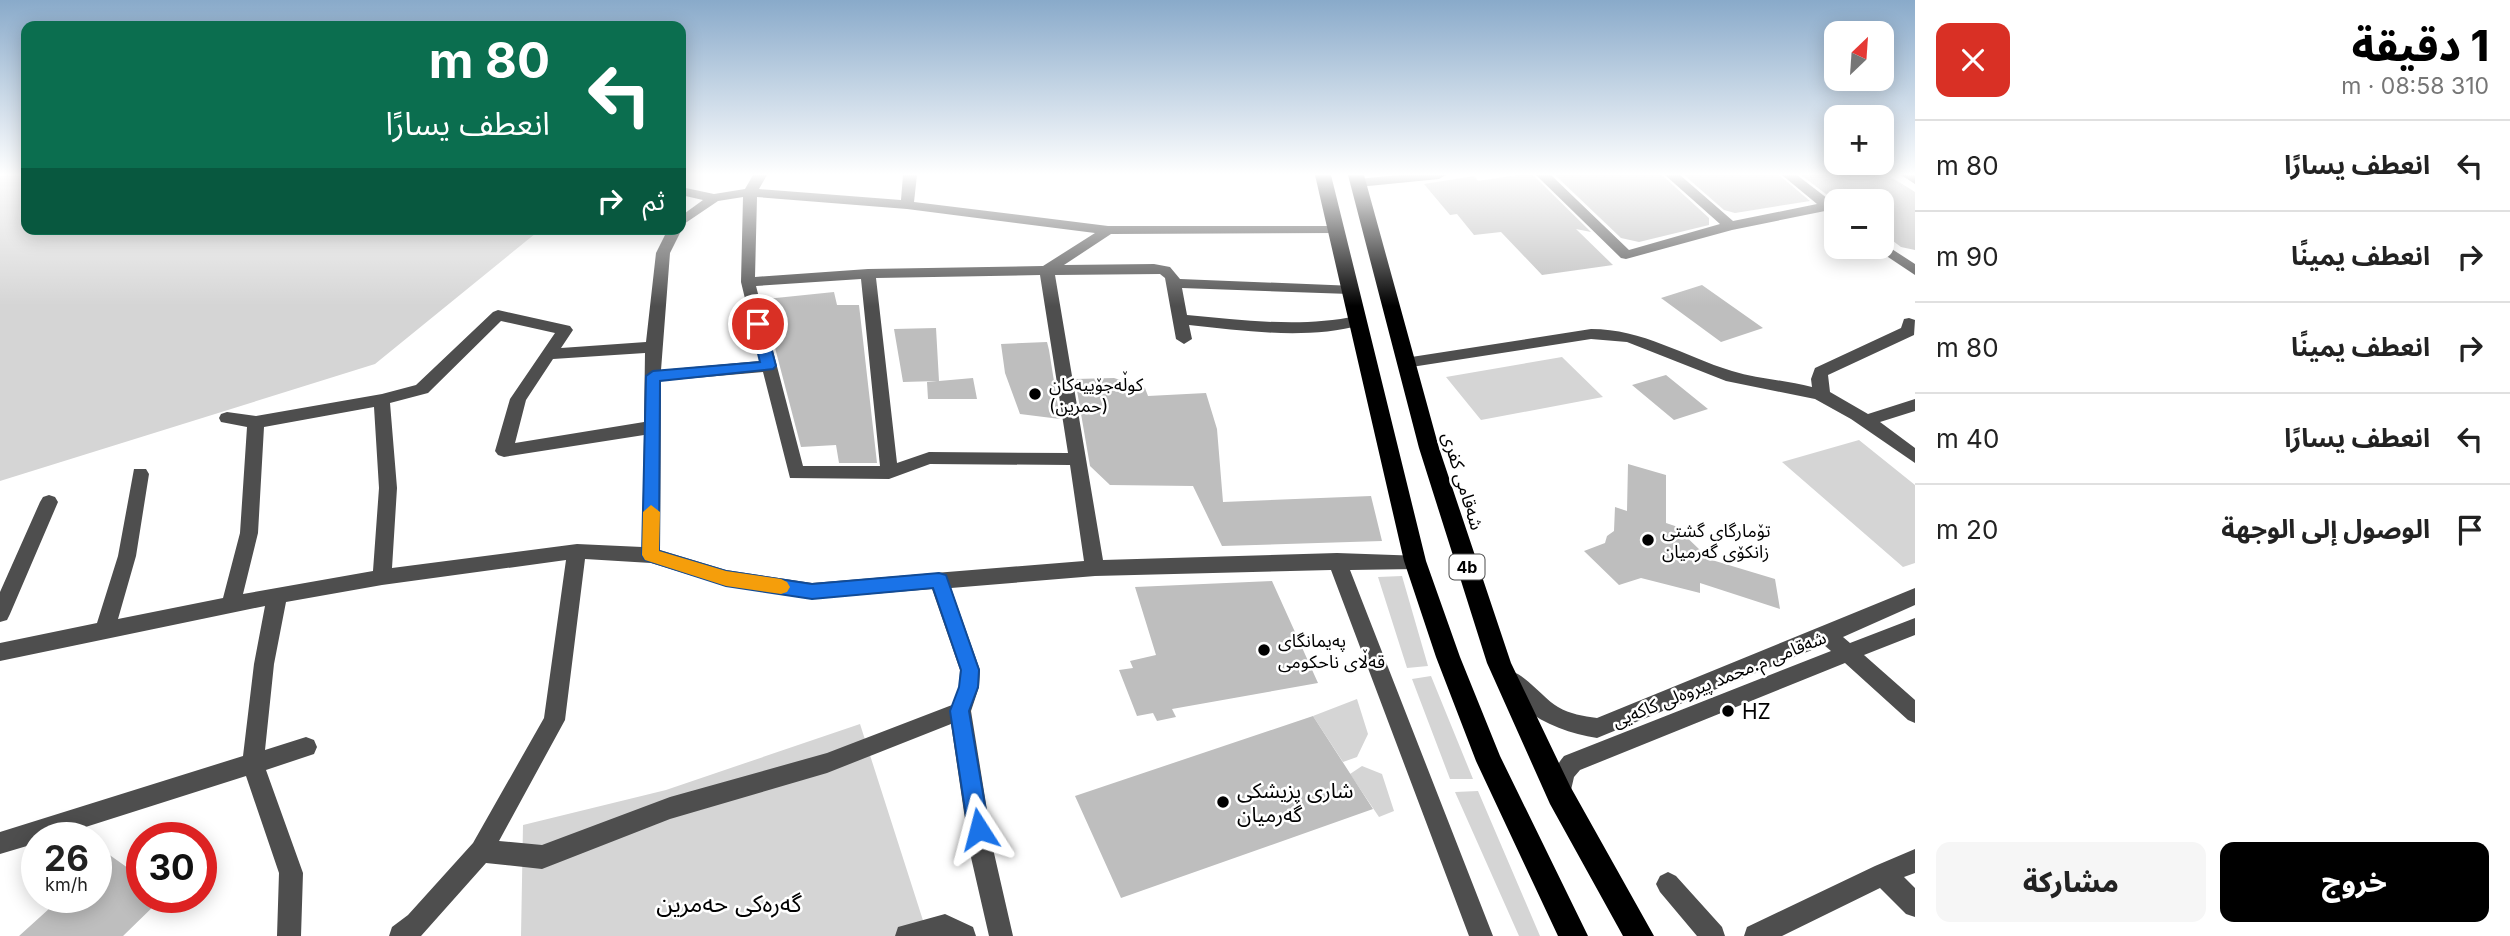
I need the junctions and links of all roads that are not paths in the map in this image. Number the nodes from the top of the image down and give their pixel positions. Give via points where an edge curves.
1 (749, 219) edge
2 (1017, 219) edge
3 (1333, 219) edge
4 (1367, 219) edge
5 (1588, 219) edge
6 (1722, 219) edge
7 (1774, 219) edge
8 (1730, 226) junction
9 (1336, 229) junction
10 (1108, 230) junction
11 (672, 235) edge
12 (1894, 256) edge
13 (1047, 270) junction
14 (1915, 271) edge
15 (868, 274) junction
16 (748, 282) junction
17 (1172, 283) junction
18 (1350, 289) junction
19 (1179, 319) junction
20 (1357, 321) junction
21 (1909, 323) dead end
22 (1184, 339) dead end
23 (653, 347) junction
24 (548, 354) junction
25 (1405, 363) junction
26 (768, 366) junction
27 (653, 376) junction
28 (1822, 395) junction
29 (382, 400) junction
30 (1915, 405) edge
31 (227, 418) dead end
32 (1865, 421) junction
33 (256, 422) junction
34 (653, 427) junction
35 (1915, 457) edge
36 (1076, 460) junction
37 (889, 472) junction
38 (141, 474) dead end
39 (49, 502) dead end
40 (577, 551) junction
41 (651, 555) junction
42 (1337, 561) junction
43 (1415, 561) junction
44 (1095, 568) junction
45 (382, 577) junction
46 (939, 580) junction
47 (1915, 596) edge
48 (277, 597) junction
49 (231, 604) junction
50 (0, 614) edge
51 (1915, 626) edge
52 (104, 632) junction
53 (1827, 635) junction
54 (0, 652) edge
55 (1847, 655) junction
56 (1499, 663) junction
57 (960, 711) junction
58 (1915, 713) edge
59 (306, 747) dead end
60 (253, 764) junction
61 (1560, 795) junction
62 (0, 843) edge
63 (481, 851) junction
64 (1915, 861) edge
65 (1883, 874) junction
66 (1668, 884) dead end
67 (1915, 905) edge
68 (289, 936) edge
69 (401, 936) edge
70 (907, 936) edge
71 (964, 936) edge
72 (1001, 936) edge
73 (1481, 936) edge
74 (1573, 936) edge
75 (1639, 936) edge
76 (1713, 936) edge
77 (1756, 936) edge

1 - 16 street
2 - 10 street
3 - 9 highway
4 - 25 highway, شەقامی کفری / 4b
5 - 8 street via 1626,256
6 - 8 street
7 - 8 street
9 - 10 street
9 - 18 highway
10 - 13 street
11 - 23 street via 663,253
12 - 14 street
13 - 15 street
13 - 17 street via 1154,268 1165,271
13 - 36 street
15 - 16 street
15 - 37 street
16 - 26 street
17 - 18 street
17 - 19 street
18 - 20 highway
19 - 20 street via 1302,328
19 - 22 street
20 - 43 highway
21 - 28 street via 1909,331 1821,372
23 - 24 street
23 - 27 street
24 - 29 street via 565,330 498,315 422,389
24 - 34 street via 518,399 504,451
25 - 28 street via 1605,332 1638,339 1706,369
25 - 56 highway, شەقامی کفری / 4b
26 - 27 street
26 - 37 street via 796,473
27 - 34 street
28 - 32 street
29 - 33 street
29 - 45 street via 388,488
30 - 32 street
31 - 33 street
32 - 35 street
33 - 49 street via 249,533
34 - 41 street
36 - 37 street via 929,458
36 - 44 street
38 - 52 street via 127,556
39 - 50 street
40 - 41 street
40 - 45 street
40 - 63 street via 554,720
41 - 46 street via 726,579 812,591
42 - 43 street
42 - 44 street
42 - 73 street
43 - 74 highway via 1489,761
44 - 46 street
45 - 48 street
46 - 57 street via 970,670
47 - 53 street, شەقامی م.محمد پیروەلی کاکەیی
48 - 49 street
48 - 60 street
49 - 52 street
51 - 55 street, شەقامی م.محمد پیروەلی کاکەیی
52 - 54 street
53 - 55 street
53 - 56 street, شەقامی م.محمد پیروەلی کاکەیی via 1597,728 1552,717
55 - 58 street
55 - 61 street, شەقامی م.محمد پیروەلی کاکەیی via 1572,763 1564,773
56 - 61 highway, شەقامی کفری / 4b
57 - 63 street via 827,763 670,808 542,857
57 - 72 street via 982,853
59 - 60 street
60 - 62 street
60 - 68 street via 291,873
61 - 75 highway, شەقامی کفری / 4b
63 - 69 street
64 - 65 street
65 - 67 street
65 - 77 street
66 - 76 street
70 - 71 street via 945,926

